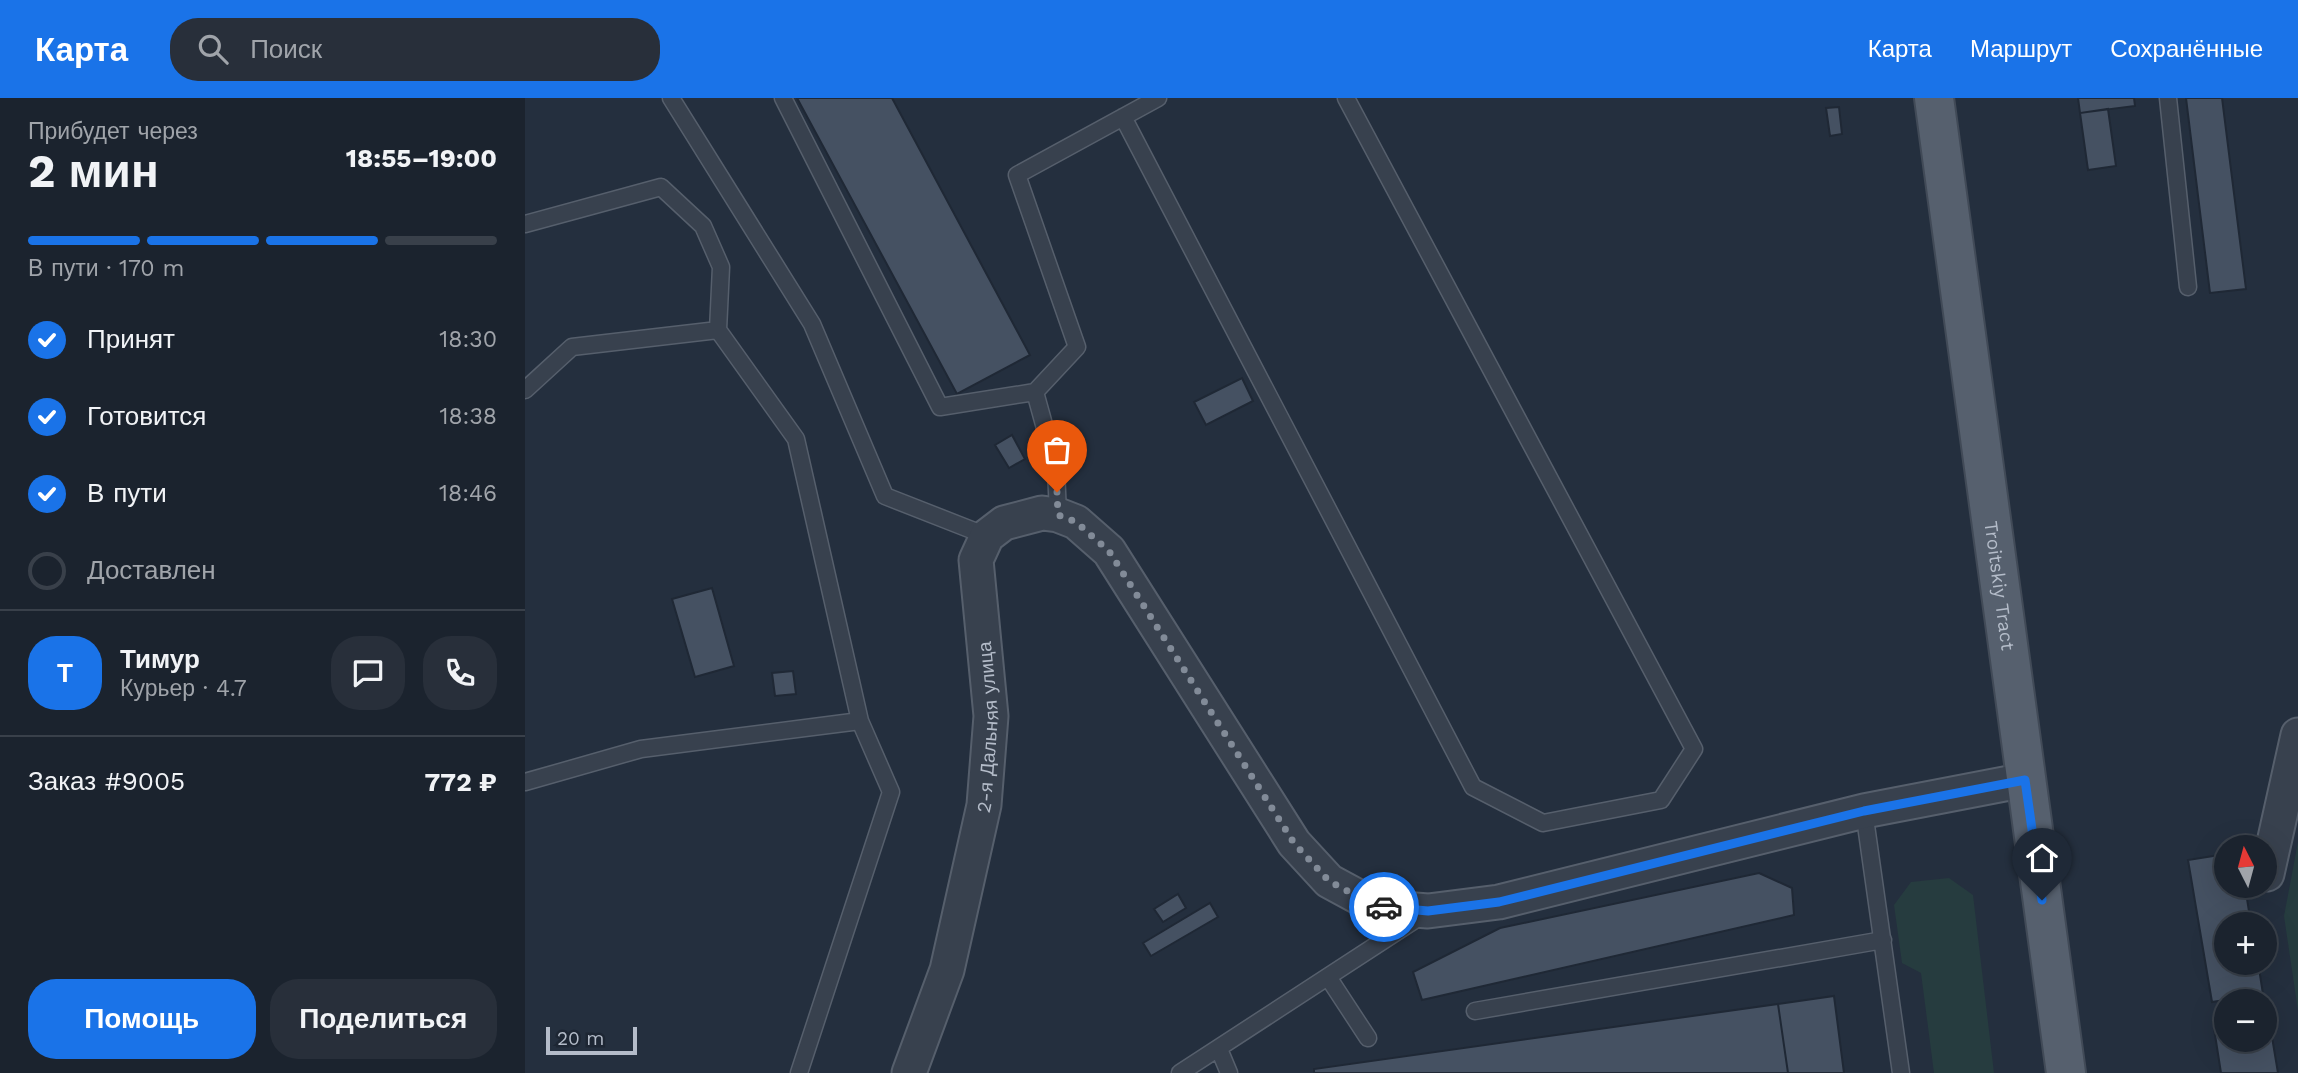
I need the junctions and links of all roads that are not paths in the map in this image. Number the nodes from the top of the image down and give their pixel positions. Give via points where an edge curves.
1 (671, 98) edge
2 (783, 98) edge
3 (1159, 98) edge
4 (1346, 98) edge
5 (1934, 98) edge
6 (2168, 98) edge
7 (1123, 117) junction
8 (525, 224) edge
9 (2188, 287) dead end
10 (719, 330) junction
11 (525, 390) edge
12 (1035, 392) junction
13 (1058, 515) junction
14 (987, 536) junction
15 (860, 721) junction
16 (2298, 735) edge
17 (2025, 780) junction
18 (525, 782) edge
19 (1864, 811) junction
20 (2276, 835) edge
21 (1428, 911) junction
22 (1883, 940) junction
23 (1328, 977) junction
24 (1475, 1011) dead end
25 (1368, 1038) dead end
26 (1219, 1049) junction
27 (799, 1073) edge
28 (909, 1073) edge
29 (1179, 1073) edge
30 (1229, 1073) edge
31 (1901, 1073) edge
32 (2066, 1073) edge

1 - 14 lane via 812,324 884,496
2 - 12 lane via 940,407
3 - 7 lane
4 - 7 lane via 1694,749 1661,800 1543,823 1473,787
5 - 17 main road, Troitskiy Tract
6 - 9 lane
7 - 12 lane via 1017,175 1077,347
8 - 10 lane via 661,187 703,226 721,267
10 - 11 lane via 572,347
10 - 15 lane via 796,439
12 - 13 lane via 1056,468
13 - 14 street via 1042,513 1004,523
13 - 21 street via 1076,522 1109,551 1294,843 1329,881 1377,907
14 - 28 street, 2-я Дальняя улица via 977,561 991,716 984,805 947,970
15 - 18 lane via 641,749
15 - 27 lane via 891,792
16 - 20 street
17 - 19 street
17 - 32 main road, Troitskiy Tract
19 - 21 street via 1499,902
19 - 22 lane
21 - 23 lane
22 - 24 lane
22 - 31 lane
23 - 25 lane
23 - 26 lane
26 - 29 lane
26 - 30 lane

